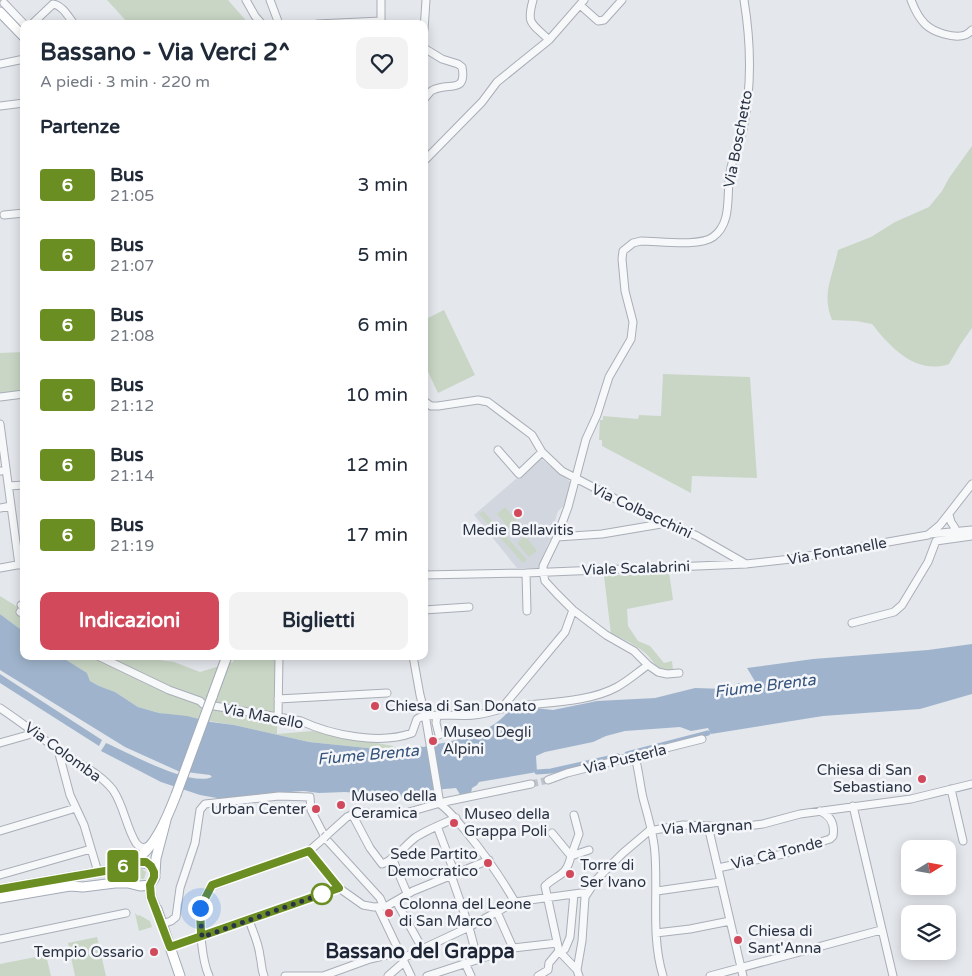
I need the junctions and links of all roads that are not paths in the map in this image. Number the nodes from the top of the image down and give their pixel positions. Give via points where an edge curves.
1 (246, 0) edge
2 (270, 0) edge
3 (381, 0) edge
4 (426, 0) edge
5 (533, 0) edge
6 (622, 0) edge
7 (744, 0) edge
8 (911, 0) edge
9 (582, 2) edge
10 (4, 3) edge
11 (0, 12) edge
12 (20, 20) edge
13 (36, 20) edge
14 (71, 20) edge
15 (258, 20) edge
16 (278, 20) edge
17 (381, 20) edge
18 (425, 20) edge
19 (972, 30) edge
20 (20, 31) edge
21 (549, 40) junction
22 (428, 50) edge
23 (20, 60) edge
24 (0, 64) edge
25 (428, 94) edge
26 (20, 104) edge
27 (0, 106) edge
28 (428, 157) edge
29 (20, 213) edge
30 (4, 215) dead end
31 (20, 394) edge
32 (0, 397) edge
33 (428, 404) edge
34 (0, 424) edge
35 (498, 450) dead end
36 (542, 452) junction
37 (576, 479) junction
38 (972, 484) edge
39 (20, 485) edge
40 (10, 486) junction
41 (12, 506) junction
42 (0, 508) edge
43 (949, 515) junction
44 (667, 523) junction
45 (940, 528) junction
46 (957, 529) junction
47 (972, 530) edge
48 (557, 536) junction
49 (972, 536) edge
50 (20, 543) edge
51 (746, 564) junction
52 (20, 565) edge
53 (0, 568) edge
54 (543, 572) junction
55 (526, 573) junction
56 (428, 575) edge
57 (469, 608) dead end
58 (428, 610) edge
59 (527, 610) dead end
60 (573, 610) junction
61 (852, 623) dead end
62 (106, 660) edge
63 (226, 660) edge
64 (279, 660) edge
65 (414, 660) edge
66 (648, 665) junction
67 (679, 673) dead end
68 (387, 693) dead end
69 (278, 699) junction
70 (0, 708) edge
71 (501, 709) junction
72 (4, 714) edge
73 (425, 714) junction
74 (437, 715) junction
75 (278, 718) junction
76 (34, 731) junction
77 (439, 735) dead end
78 (702, 739) dead end
79 (0, 743) edge
80 (58, 750) junction
81 (636, 757) junction
82 (548, 780) tunnel mouth
83 (531, 784) tunnel mouth
84 (972, 784) edge
85 (951, 789) junction
86 (439, 800) junction
87 (852, 806) junction
88 (76, 808) junction
89 (820, 811) junction
90 (352, 814) junction
91 (574, 815) dead end
92 (456, 818) junction
93 (166, 820) junction
94 (437, 826) junction
95 (708, 826) junction
96 (652, 830) junction
97 (0, 831) edge
98 (160, 831) junction
99 (552, 834) dead end
100 (963, 841) dead end
101 (150, 845) junction
102 (91, 849) junction
103 (589, 850) dead end
104 (309, 851) junction
105 (394, 856) junction
106 (571, 856) junction
107 (489, 860) junction
108 (143, 861) junction
109 (132, 863) junction
110 (718, 868) junction
111 (114, 869) junction
112 (98, 872) junction
113 (453, 874) junction
114 (0, 875) edge
115 (152, 881) junction
116 (720, 882) junction
117 (115, 883) junction
118 (339, 888) junction
119 (0, 889) edge
120 (657, 891) junction
121 (410, 892) junction
122 (574, 894) junction
123 (587, 894) junction
124 (548, 897) junction
125 (0, 898) edge
126 (397, 900) junction
127 (516, 902) junction
128 (380, 906) junction
129 (497, 912) junction
130 (126, 914) dead end
131 (249, 920) junction
132 (730, 921) junction
133 (162, 924) junction
134 (469, 929) junction
135 (881, 930) junction
136 (656, 933) junction
137 (202, 937) junction
138 (0, 939) edge
139 (170, 947) junction
140 (422, 948) junction
141 (512, 948) junction
142 (560, 948) junction
143 (475, 950) dead end
144 (403, 959) junction
145 (465, 963) junction
146 (741, 967) junction
147 (578, 973) edge
148 (180, 976) edge
149 (209, 976) edge
150 (264, 976) edge
151 (285, 976) edge
152 (388, 976) edge
153 (411, 976) edge
154 (428, 976) edge
155 (471, 976) edge
156 (538, 976) edge
157 (663, 976) edge
158 (710, 976) edge
159 (743, 976) edge
160 (892, 976) edge

1 - 15 street
2 - 16 street
3 - 17 street
4 - 18 street
5 - 21 street via 528,16
6 - 9 street via 604,20 598,21
7 - 37 street, Via Boschetto via 750,56 747,98 729,179 726,220 717,234 706,241 641,241 623,251 625,290 633,330 609,377 586,439
8 - 19 street via 925,24 935,30 955,36
9 - 21 street
10 - 12 street
11 - 20 main road
13 - 14 street via 56,4
21 - 28 street via 497,82
22 - 25 street via 458,64 464,77 461,83 432,90
23 - 24 street
26 - 27 street
29 - 30 street
31 - 32 street
33 - 36 street, Via Colbacchini via 488,402 532,435
34 - 40 street
35 - 36 street via 519,474
36 - 37 street, Via Colbacchini
37 - 44 street, Via Colbacchini
37 - 48 street
38 - 43 street, Via Fontanelle
39 - 40 street
40 - 41 street
41 - 42 street
41 - 50 street via 18,521
43 - 45 street, Via Fontanelle
43 - 46 street
44 - 48 street via 602,534
44 - 51 street, Via Colbacchini
45 - 46 street
45 - 51 street, Via Fontanelle via 928,534
46 - 47 street
48 - 54 street
49 - 61 street via 936,541 928,562 902,605 894,612
51 - 54 street, Viale Scalabrini
52 - 53 street
54 - 55 street, Viale Scalabrini
54 - 60 street via 545,580
55 - 56 street, Viale Scalabrini
55 - 59 street
57 - 58 street
60 - 66 street via 606,635 634,650
60 - 71 street via 564,632
62 - 75 street, Via Macello via 203,704
63 - 93 main road, bridge
64 - 69 street
65 - 73 street
66 - 67 street via 658,672
66 - 71 street via 603,693
68 - 69 street
69 - 75 street
70 - 72 street, Via Colomba
71 - 74 street via 485,715
72 - 76 street, Via Colomba
73 - 74 street
73 - 75 street, Via Macello via 417,719 412,733 369,739
73 - 86 street
74 - 77 street
76 - 79 street
76 - 80 street, Via Colomba
78 - 81 street, Via Pusterla
80 - 88 street
80 - 101 street, Via Colomba via 87,767 112,789 133,839 139,847
81 - 82 street, Via Pusterla
81 - 96 street
83 - 86 street
84 - 85 street, Via Margnan
85 - 87 street, Via Margnan via 911,799
85 - 100 street
86 - 90 street via 402,814
86 - 92 street
87 - 89 street, Via Margnan
87 - 135 street
88 - 97 street
88 - 102 street
89 - 95 street, Via Margnan via 752,826
89 - 110 street, Via Cà Tonde via 833,824 834,836 830,839
90 - 104 street
90 - 105 street via 377,859 382,864
91 - 106 street via 579,834
92 - 94 street
92 - 107 street
93 - 98 main road
93 - 115 main road
94 - 105 street via 425,831
94 - 113 street
95 - 96 street, Via Margnan via 683,825
95 - 110 street
96 - 120 street
96 - 123 street via 623,852
98 - 101 main road
98 - 108 main road via 154,848
99 - 106 street
101 - 109 main road via 146,853
102 - 112 street
102 - 114 street
103 - 106 street
104 - 118 street
104 - 137 street via 212,885 200,908
105 - 121 street
106 - 124 street via 568,868 545,886
107 - 113 street
107 - 127 street
108 - 109 main road
108 - 115 main road via 151,866
109 - 111 main road
110 - 116 street
111 - 112 main road
111 - 117 main road via 110,877
112 - 119 main road
113 - 121 street
113 - 134 street
115 - 117 main road via 140,886
115 - 133 main road
116 - 120 street
116 - 132 street
117 - 125 main road via 64,886
118 - 128 street via 365,906
118 - 131 street
120 - 136 street
121 - 126 street
122 - 123 street
122 - 124 street
122 - 142 street via 570,937
123 - 147 street
124 - 127 street
124 - 142 street
126 - 128 street via 388,906
126 - 140 street
127 - 129 street
128 - 133 street via 380,898 326,839 311,810 310,797 280,796 205,804 200,810 176,916
128 - 144 street
129 - 134 street
129 - 141 street
130 - 138 street
131 - 137 street
131 - 150 street
132 - 136 street
132 - 146 street
133 - 139 main road
134 - 140 street
134 - 143 street
135 - 146 street
135 - 160 street
136 - 157 street
137 - 139 street
137 - 149 street
139 - 148 main road
140 - 144 street
141 - 142 street
141 - 145 street
142 - 147 street
142 - 156 street via 548,970
144 - 151 street via 370,959 323,976
144 - 152 street
144 - 153 street
145 - 154 street
145 - 155 street
146 - 158 street
146 - 159 street

